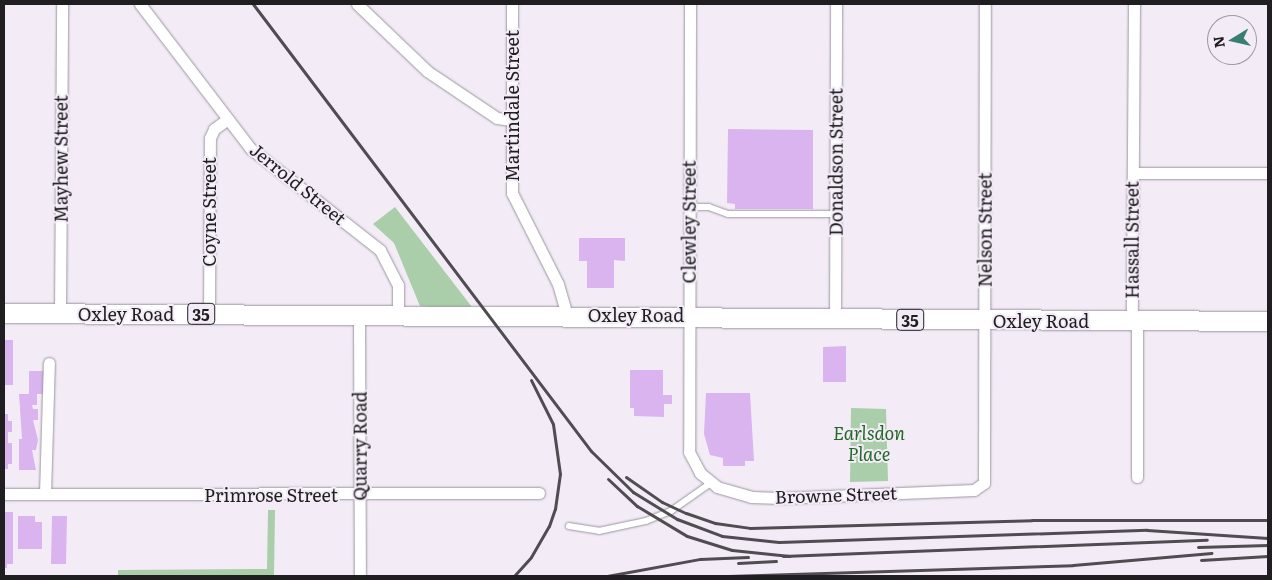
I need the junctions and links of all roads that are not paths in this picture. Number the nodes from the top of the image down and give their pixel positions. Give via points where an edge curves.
1 (62, 4) edge
2 (142, 4) edge
3 (357, 4) edge
4 (512, 4) edge
5 (690, 4) edge
6 (836, 4) edge
7 (985, 4) edge
8 (1134, 4) edge
9 (228, 119) junction
10 (511, 120) junction
11 (1132, 173) junction
12 (1268, 173) edge
13 (689, 207) junction
14 (836, 214) junction
15 (4, 314) edge
16 (60, 314) junction
17 (209, 314) junction
18 (567, 315) junction
19 (688, 315) junction
20 (359, 316) junction
21 (398, 316) junction
22 (835, 319) junction
23 (985, 320) junction
24 (1134, 321) junction
25 (1268, 321) edge
26 (49, 363) dead end
27 (697, 469) joint
28 (1137, 477) dead end
29 (711, 483) junction
30 (982, 486) joint
31 (4, 494) edge
32 (45, 494) junction
33 (539, 494) dead end
34 (360, 495) junction
35 (569, 526) dead end
36 (360, 576) edge

1 - 16 street, Mayhew Street
2 - 9 street, Jerrold Street
3 - 10 street via 427,71 497,118
4 - 10 street, Martindale Street
5 - 13 street, Clewley Street
6 - 14 street, Donaldson Street
7 - 23 street, Nelson Street
8 - 11 street, Hassall Street
9 - 17 street, Coyne Street via 214,129 210,138
9 - 21 street, Jerrold Street via 261,158 380,250 397,279
10 - 18 street, Martindale Street via 514,199 558,284
11 - 12 street
11 - 24 street, Hassall Street
13 - 14 lane via 710,207 728,214
13 - 19 street, Clewley Street
14 - 22 street, Donaldson Street
15 - 16 main road, Oxley Road / 35
16 - 17 main road, Oxley Road / 35
17 - 20 main road, Oxley Road / 35
18 - 19 main road, Oxley Road / 35
18 - 21 main road, Oxley Road / 35
19 - 22 main road, Oxley Road / 35
19 - 27 street, Clewley Street via 687,439
20 - 21 main road, Oxley Road / 35
20 - 34 street, Quarry Road
22 - 23 main road, Oxley Road / 35
23 - 24 main road, Oxley Road / 35
23 - 30 street, Nelson Street via 985,478
24 - 25 main road, Oxley Road / 35
24 - 28 street, Hassall Street
26 - 32 street
27 - 29 street, Browne Street
29 - 30 street, Browne Street via 733,493 760,498 974,490
29 - 35 lane via 671,511 646,521 600,531
31 - 32 street, Primrose Street
32 - 34 street, Primrose Street
33 - 34 street, Primrose Street
34 - 36 street, Quarry Road

